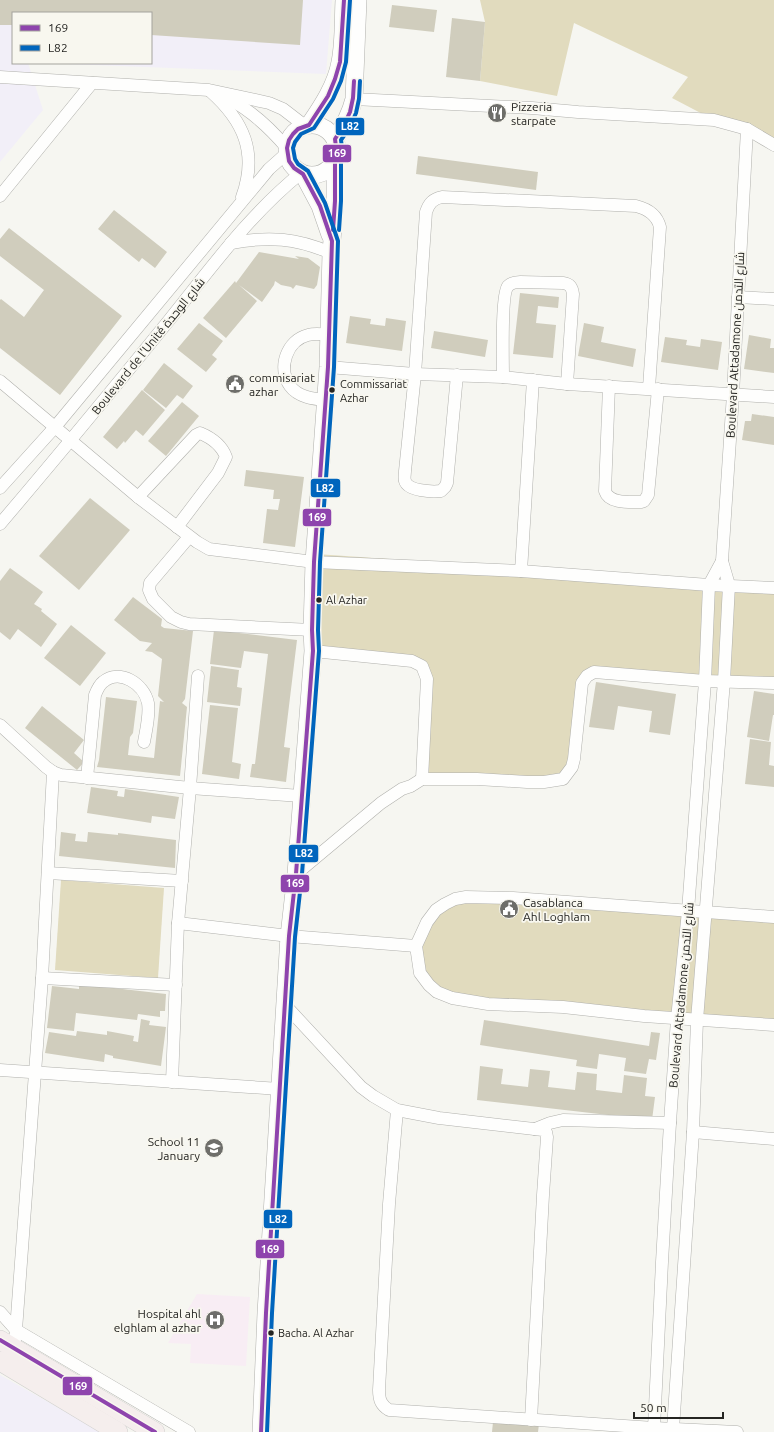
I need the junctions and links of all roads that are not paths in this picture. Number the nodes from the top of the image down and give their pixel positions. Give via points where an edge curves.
1 (344, 0) edge
2 (358, 0) edge
3 (0, 77) edge
4 (92, 83) junction
5 (214, 91) junction
6 (354, 99) junction
7 (307, 126) junction
8 (747, 129) junction
9 (335, 139) junction
10 (774, 144) edge
11 (287, 150) junction
12 (335, 162) junction
13 (302, 174) junction
14 (0, 196) edge
15 (240, 204) junction
16 (231, 243) junction
17 (331, 247) junction
18 (738, 297) junction
19 (774, 299) edge
20 (329, 335) junction
21 (328, 367) junction
22 (415, 374) junction
23 (456, 375) junction
24 (503, 377) junction
25 (533, 380) junction
26 (0, 381) edge
27 (567, 384) junction
28 (609, 386) junction
29 (654, 389) junction
30 (732, 394) junction
31 (774, 397) edge
32 (326, 400) junction
33 (55, 427) junction
34 (72, 440) junction
35 (0, 488) edge
36 (138, 497) junction
37 (0, 524) edge
38 (176, 527) junction
39 (190, 537) junction
40 (722, 561) junction
41 (314, 562) junction
42 (521, 571) junction
43 (709, 585) junction
44 (729, 585) junction
45 (774, 588) edge
46 (312, 630) junction
47 (313, 651) junction
48 (198, 676) dead end
49 (705, 681) junction
50 (724, 681) junction
51 (774, 684) edge
52 (0, 726) edge
53 (144, 742) dead end
54 (53, 772) junction
55 (87, 778) junction
56 (422, 779) junction
57 (190, 788) junction
58 (301, 796) junction
59 (48, 873) junction
60 (296, 874) junction
61 (182, 881) junction
62 (688, 911) junction
63 (706, 913) junction
64 (774, 917) edge
65 (178, 923) junction
66 (290, 936) junction
67 (416, 946) junction
68 (42, 978) junction
69 (176, 985) junction
70 (285, 1005) junction
71 (678, 1019) junction
72 (697, 1020) junction
73 (774, 1025) edge
74 (0, 1070) edge
75 (35, 1073) junction
76 (172, 1082) junction
77 (280, 1089) junction
78 (397, 1110) junction
79 (670, 1123) junction
80 (535, 1129) junction
81 (693, 1132) junction
82 (774, 1138) edge
83 (0, 1312) edge
84 (6, 1352) edge
85 (531, 1420) junction
86 (554, 1426) edge
87 (655, 1430) edge
88 (672, 1430) edge
89 (118, 1432) edge
90 (154, 1432) edge
91 (189, 1432) edge
92 (261, 1432) edge
93 (737, 1432) edge

1 - 7 main road via 337,73 328,96
2 - 6 main road
3 - 4 street
4 - 5 street
4 - 14 street
5 - 7 street via 283,108
5 - 11 street via 256,116
5 - 15 street via 238,122 246,142 249,163 247,184
6 - 8 street via 714,120
6 - 9 main road via 344,127
7 - 9 main road via 316,125 324,128
7 - 11 main road via 293,134
8 - 10 street
8 - 18 street, Boulevard Attadamone شارع التدمن
9 - 12 main road via 338,147
11 - 13 main road via 289,161
11 - 15 street, Boulevard de l'Unité شارع الوحدة
12 - 13 main road via 325,173 313,176
12 - 17 main road via 336,201
13 - 16 street, Boulevard de l'Unité شارع الوحدة via 278,192
13 - 17 main road via 320,206
15 - 33 street, Boulevard de l'Unité شارع الوحدة
16 - 17 street via 272,238
16 - 34 street, Boulevard de l'Unité شارع الوحدة
17 - 20 main road
18 - 19 street
18 - 30 street, Boulevard Attadamone شارع التدمن
20 - 21 main road
20 - 32 street via 308,335 299,339 291,346 284,366 285,376 296,392 306,398
21 - 22 street
21 - 32 main road
22 - 23 street
22 - 23 street via 405,481 413,487 433,492 441,491 447,483
22 - 29 street via 426,212 430,202 442,196 636,206 652,213 660,227
23 - 24 street
24 - 25 street
24 - 27 street via 505,293 508,286 514,282 563,283 571,286 573,294
25 - 27 street
25 - 42 street
26 - 33 street
27 - 28 street
28 - 29 street
28 - 29 street via 605,491 606,495 616,501 641,502 648,495
29 - 30 street
30 - 31 street
30 - 40 street, Boulevard Attadamone شارع التدمن
32 - 41 main road
33 - 34 street
33 - 35 street, Boulevard de l'Unité شارع الوحدة
34 - 36 street
34 - 37 street, Boulevard de l'Unité شارع الوحدة
36 - 38 street
36 - 38 street via 196,435 200,433 214,441 222,448 226,457 218,473
38 - 39 street
39 - 41 street via 209,548
39 - 46 street via 150,583 149,590 153,599 172,617 189,624
40 - 43 street, Boulevard Attadamone شارع التدمن
40 - 44 street, Boulevard Attadamone شارع التدمن
41 - 42 street
41 - 46 main road
42 - 43 street
43 - 44 street
43 - 49 street, Boulevard Attadamone شارع التدمن
44 - 45 street
44 - 50 street, Boulevard Attadamone شارع التدمن
46 - 47 main road
47 - 56 street via 412,661 422,666 427,679
47 - 58 main road
48 - 57 street
49 - 50 street
49 - 56 street via 594,672 587,676 581,685 572,767 563,779 544,782
49 - 62 street, Boulevard Attadamone شارع التدمن
50 - 51 street
50 - 63 street, Boulevard Attadamone شارع التدمن
52 - 54 street
53 - 55 street via 148,703 141,687 122,677 108,678 95,695
54 - 55 street
54 - 59 street
55 - 57 street
56 - 60 street via 381,803
57 - 58 street
57 - 61 street
58 - 60 main road
59 - 61 street
59 - 68 street
60 - 66 main road
61 - 65 street
62 - 63 street
62 - 67 street via 513,898 455,899 436,910 427,922
62 - 71 street, Boulevard Attadamone شارع التدمن
63 - 64 street
63 - 72 street, Boulevard Attadamone شارع التدمن
65 - 66 street
65 - 69 street
66 - 67 street
66 - 70 main road
67 - 71 street via 420,973 437,992 452,998 488,1004 563,1007
68 - 69 street
68 - 75 street
69 - 76 street
70 - 77 main road
70 - 78 street via 362,1087
71 - 72 street
71 - 79 street, Boulevard Attadamone شارع التدمن
72 - 73 street
72 - 81 street, Boulevard Attadamone شارع التدمن
74 - 75 street
75 - 76 street
75 - 84 street
76 - 77 street
77 - 92 main road
78 - 80 street via 439,1118
78 - 85 street via 389,1204 379,1390 381,1403 389,1410
79 - 80 street via 562,1120
79 - 87 street, Boulevard Attadamone شارع التدمن
80 - 85 street via 546,1132 547,1137
81 - 82 street
81 - 88 street, Boulevard Attadamone شارع التدمن
83 - 84 street
84 - 89 main road
84 - 90 main road
84 - 91 street
85 - 86 street
86 - 87 street
87 - 88 street
88 - 93 street

